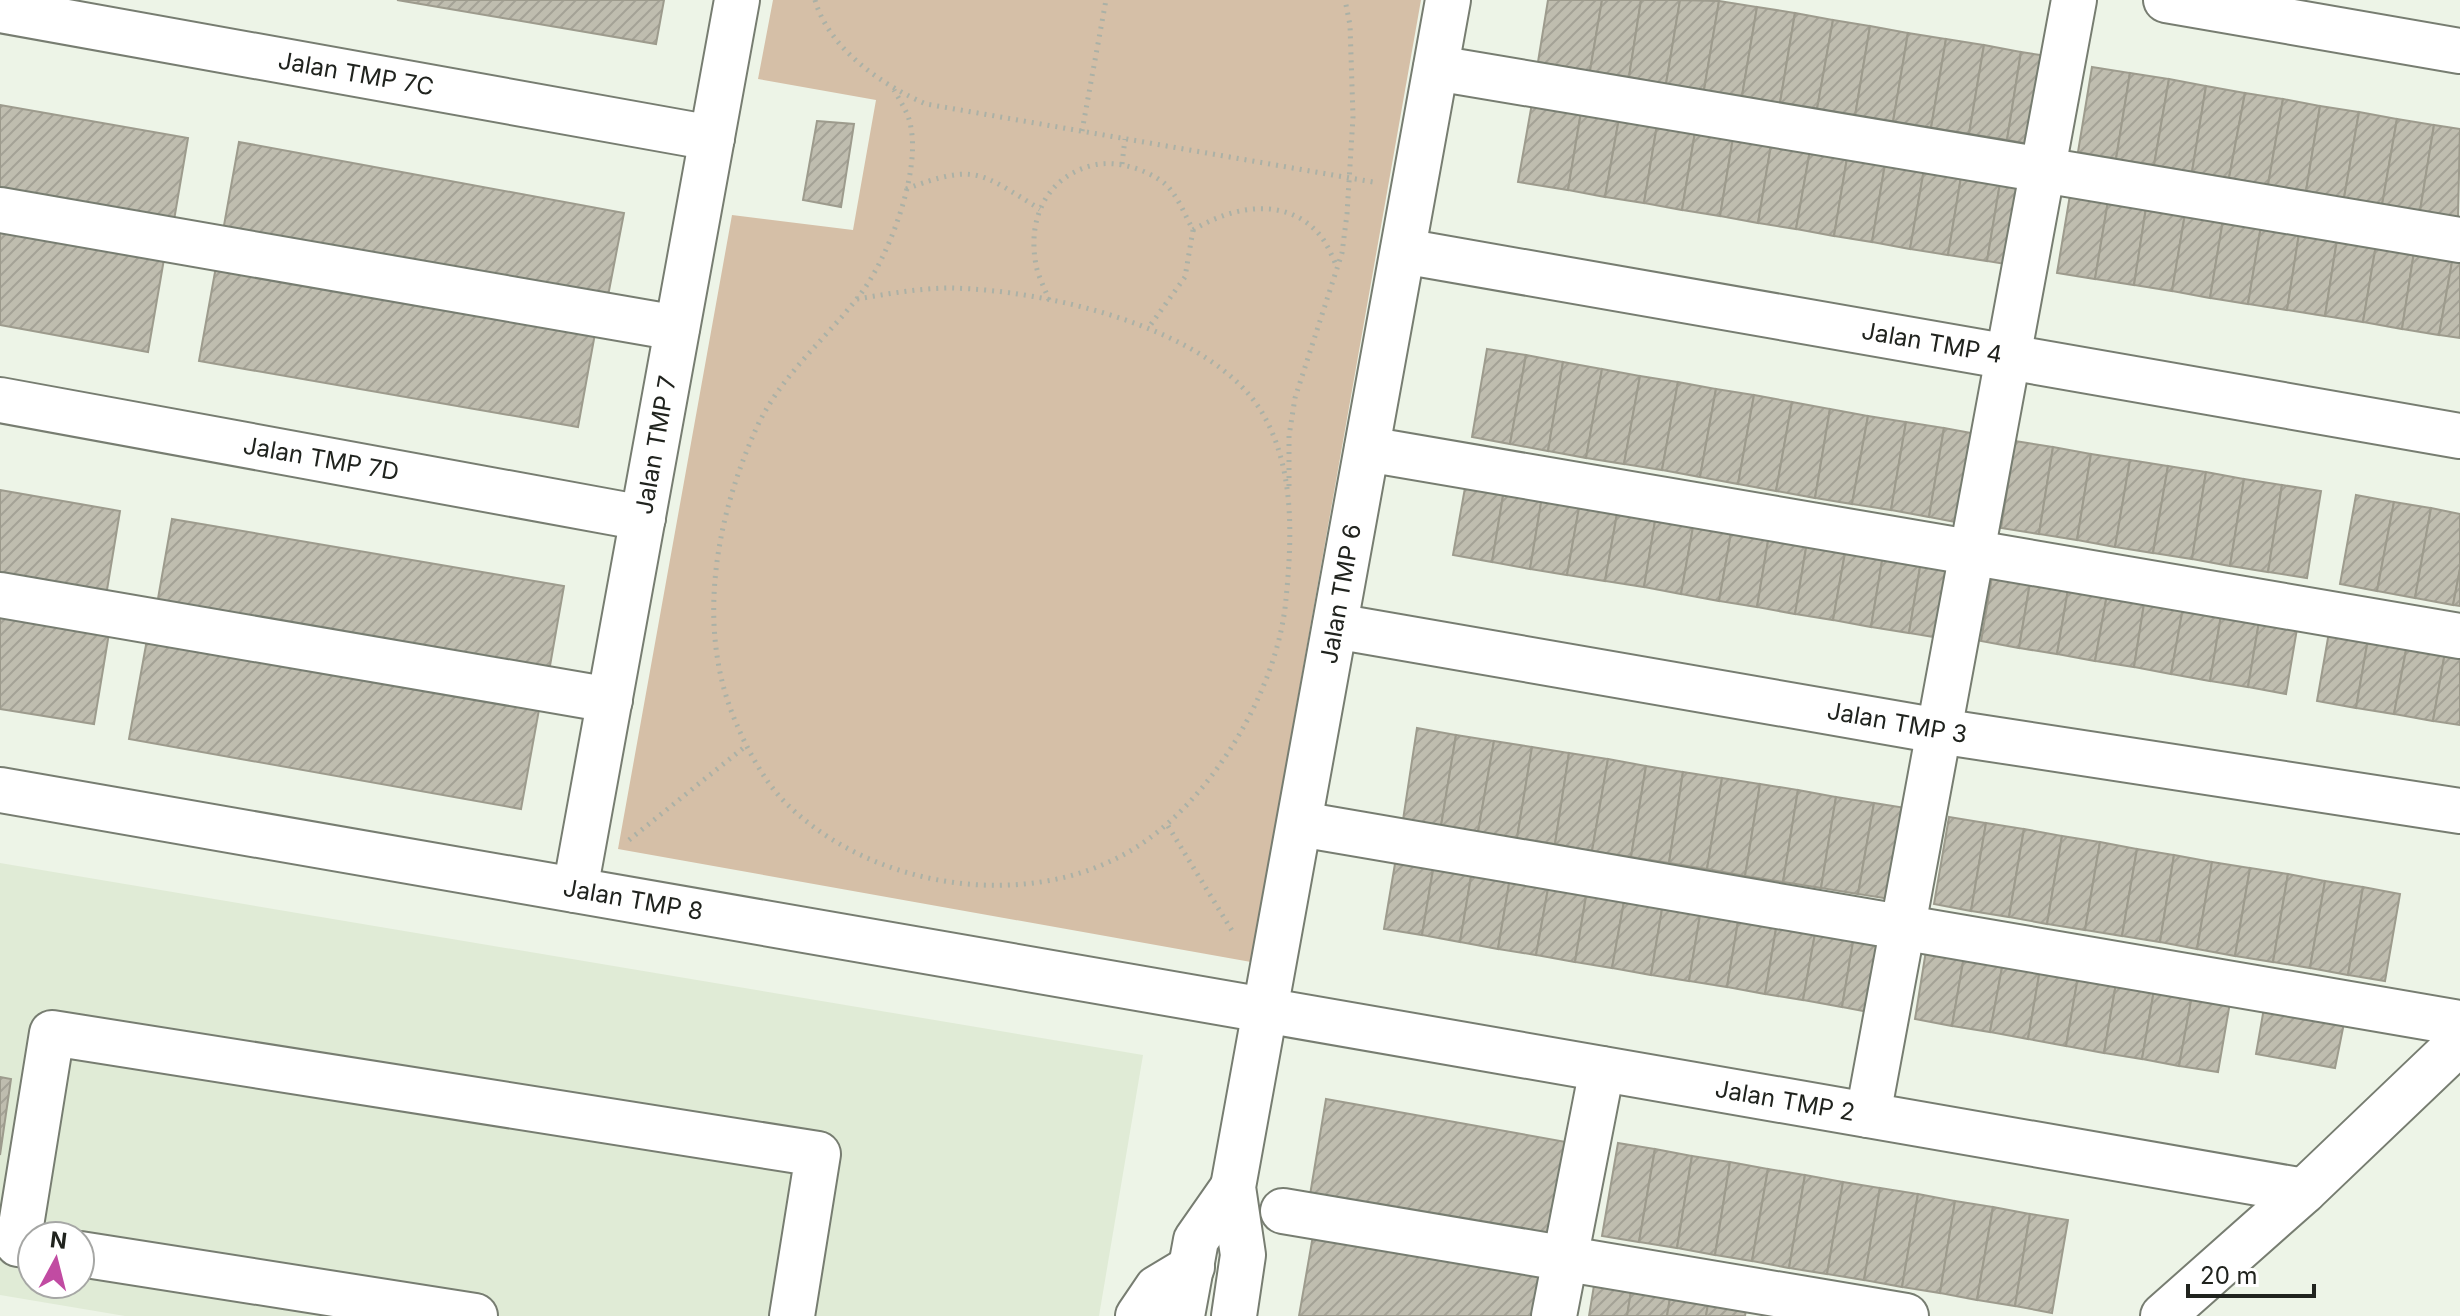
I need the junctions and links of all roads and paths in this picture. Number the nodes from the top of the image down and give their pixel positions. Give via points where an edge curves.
1 (737, 0) edge
2 (815, 0) edge
3 (1106, 0) edge
4 (1345, 0) edge
5 (1448, 0) edge
6 (2074, 0) edge
7 (2166, 0) edge
8 (0, 10) edge
9 (2460, 51) edge
10 (1436, 68) junction
11 (894, 90) junction
12 (1082, 131) junction
13 (712, 138) junction
14 (1125, 139) junction
15 (1122, 164) junction
16 (2043, 170) junction
17 (1349, 178) junction
18 (906, 189) junction
19 (1414, 189) junction
20 (1040, 209) junction
21 (0, 210) edge
22 (1193, 230) junction
23 (2460, 240) edge
24 (1403, 251) junction
25 (1337, 267) junction
26 (857, 299) junction
27 (1049, 300) junction
28 (1149, 327) junction
29 (677, 328) junction
30 (2008, 357) junction
31 (0, 400) edge
32 (2460, 436) edge
33 (1367, 449) junction
34 (1289, 499) junction
35 (643, 518) junction
36 (1972, 552) junction
37 (0, 595) edge
38 (1335, 626) junction
39 (2460, 636) edge
40 (610, 700) junction
41 (1939, 731) junction
42 (747, 745) junction
43 (0, 790) edge
44 (2460, 811) edge
45 (1300, 824) junction
46 (1168, 826) junction
47 (575, 890) junction
48 (1903, 927) junction
49 (1269, 998) junction
50 (2460, 1023) edge
51 (2460, 1042) edge
52 (1602, 1069) junction
53 (1868, 1115) junction
54 (1233, 1187) junction
55 (2304, 1191) junction
56 (1283, 1211) dead end
57 (22, 1220) edge
58 (96, 1257) edge
59 (1566, 1258) junction
60 (1192, 1267) junction
61 (475, 1316) edge
62 (792, 1316) edge
63 (1138, 1316) edge
64 (1182, 1316) edge
65 (1234, 1316) edge
66 (1554, 1316) edge
67 (1906, 1316) edge
68 (2163, 1316) edge

1 - 13 street, Jalan TMP 7
2 - 11 path via 838,41
3 - 12 path
4 - 17 path via 1352,76
5 - 10 street, Jalan TMP 6
6 - 16 street
7 - 9 street
8 - 13 street, Jalan TMP 7C
10 - 16 street
10 - 19 street, Jalan TMP 6
11 - 12 path via 926,104
11 - 18 path via 913,134
12 - 14 path
13 - 29 street, Jalan TMP 7
14 - 15 path
14 - 17 path
15 - 20 path via 1077,169 1055,183
15 - 22 path via 1165,183
16 - 23 street
16 - 30 street
17 - 19 path
17 - 25 path
18 - 20 path via 948,174 972,173
18 - 26 path via 880,266
19 - 24 street, Jalan TMP 6
20 - 27 path via 1036,265
21 - 29 street
22 - 25 path via 1217,216 1274,208 1307,221 1322,236
22 - 28 path via 1185,277
24 - 30 street, Jalan TMP 4
24 - 33 street, Jalan TMP 6
25 - 34 path via 1295,398
26 - 27 path via 956,288
26 - 42 path via 787,378 764,415 728,513 712,593 715,634 735,723
27 - 28 path
28 - 34 path via 1197,350 1262,411 1279,450
29 - 35 street, Jalan TMP 7
30 - 32 street, Jalan TMP 4
30 - 36 street
31 - 35 street, Jalan TMP 7D
33 - 36 street
33 - 38 street, Jalan TMP 6
34 - 46 path via 1285,613 1272,660 1228,755
35 - 40 street, Jalan TMP 7
36 - 39 street
36 - 41 street
37 - 40 street
38 - 41 street, Jalan TMP 3
38 - 45 street, Jalan TMP 6
40 - 47 street, Jalan TMP 7
41 - 44 street, Jalan TMP 3
41 - 48 street
42 - 46 path via 778,795 816,830 890,869 942,879 1040,884 1127,853
42 - 47 path
43 - 47 street, Jalan TMP 8
45 - 48 street
45 - 49 street, Jalan TMP 6
46 - 49 path
47 - 49 street, Jalan TMP 8
48 - 50 street
48 - 53 street
49 - 52 street, Jalan TMP 2
49 - 54 street, Jalan TMP 6
51 - 55 street
52 - 53 street, Jalan TMP 2
52 - 59 street
53 - 55 street, Jalan TMP 2
54 - 60 street, Jalan TMP 6 via 1196,1240
54 - 65 street, Jalan TMP 6 via 1243,1255
55 - 68 street
56 - 59 street
57 - 62 street via 52,1033 818,1154
58 - 61 street
59 - 66 street
59 - 67 street
60 - 63 street via 1157,1288
60 - 64 street, Jalan TMP 6

